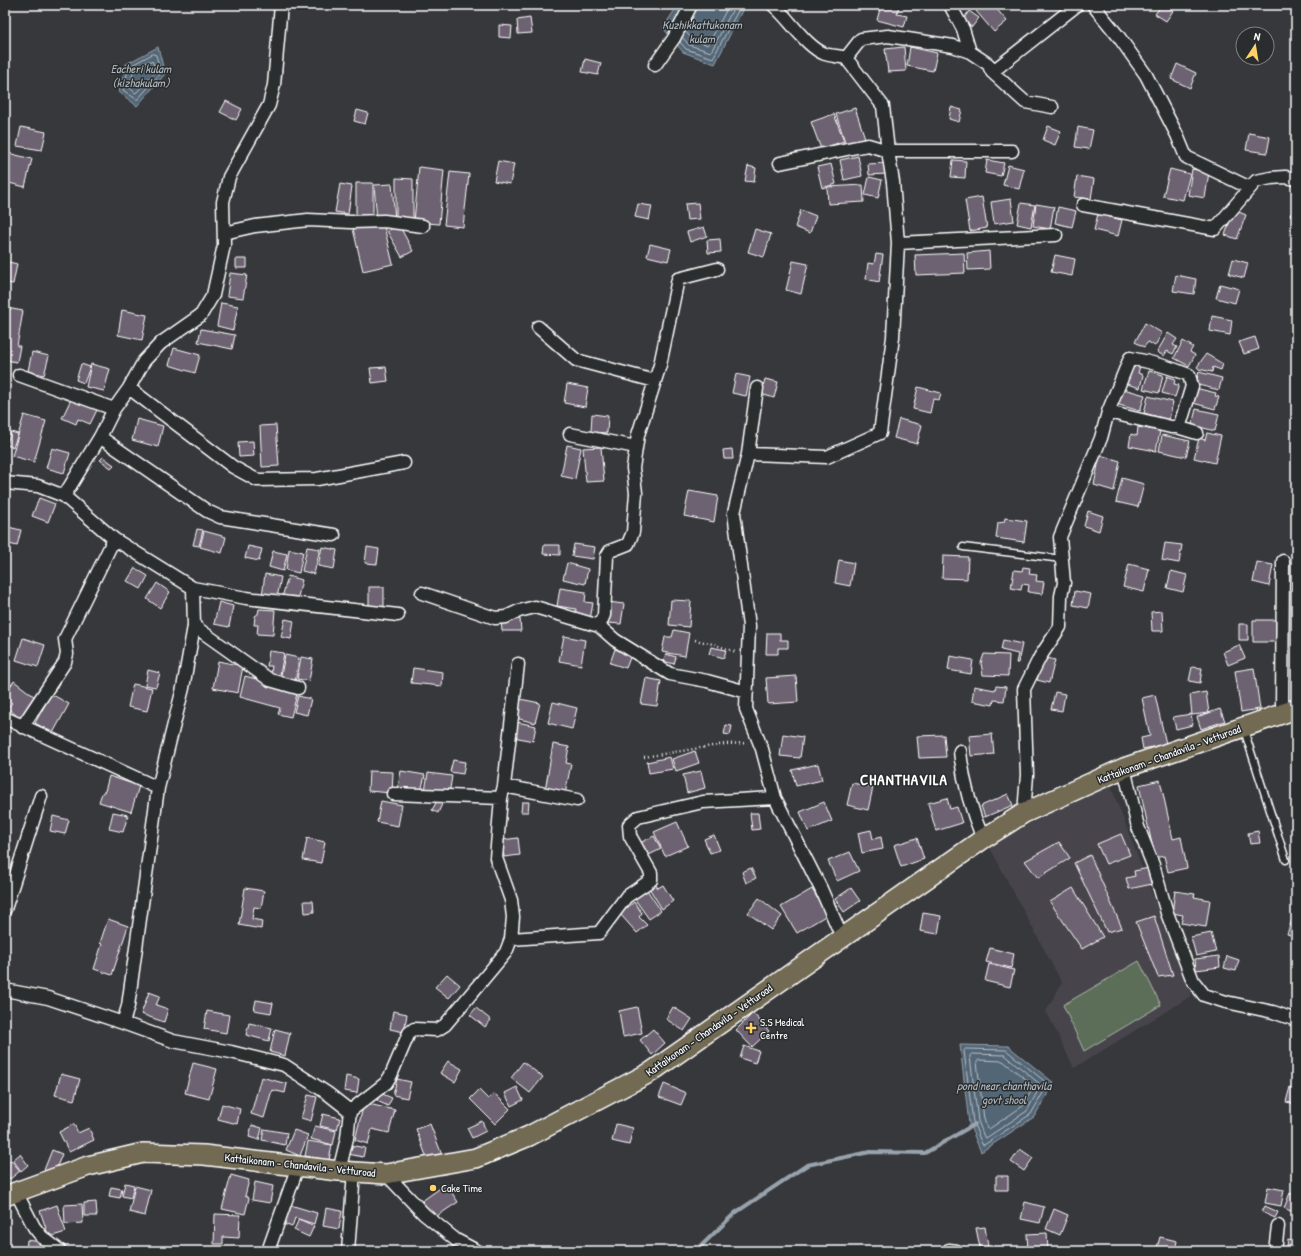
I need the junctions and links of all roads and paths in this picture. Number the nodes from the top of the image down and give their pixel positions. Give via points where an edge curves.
1 (280, 5) edge
2 (691, 5) edge
3 (773, 5) edge
4 (950, 5) edge
5 (1077, 5) edge
6 (1093, 5) edge
7 (970, 52) junction
8 (846, 58) junction
9 (655, 65) dead end
10 (992, 72) junction
11 (1052, 107) dead end
12 (888, 150) junction
13 (1012, 151) dead end
14 (780, 163) dead end
15 (1296, 179) edge
16 (1250, 188) junction
17 (1083, 205) dead end
18 (422, 226) dead end
19 (224, 233) junction
20 (1056, 235) dead end
21 (898, 243) junction
22 (717, 269) dead end
23 (538, 327) dead end
24 (19, 375) dead end
25 (655, 381) junction
26 (129, 388) junction
27 (757, 388) dead end
28 (114, 409) junction
29 (1108, 412) junction
30 (1177, 427) junction
31 (1196, 433) dead end
32 (570, 434) dead end
33 (100, 437) junction
34 (636, 447) junction
35 (748, 454) junction
36 (404, 463) dead end
37 (5, 483) edge
38 (64, 496) junction
39 (334, 535) dead end
40 (114, 539) junction
41 (963, 547) dead end
42 (1062, 559) junction
43 (1283, 561) dead end
44 (193, 588) junction
45 (422, 593) dead end
46 (398, 615) dead end
47 (194, 626) junction
48 (599, 626) junction
49 (695, 640) dead end
50 (748, 656) junction
51 (518, 664) dead end
52 (298, 688) dead end
53 (747, 692) junction
54 (1292, 711) edge
55 (5, 718) edge
56 (1242, 726) junction
57 (22, 727) junction
58 (760, 743) junction
59 (960, 751) dead end
60 (644, 757) dead end
61 (1124, 768) junction
62 (504, 786) junction
63 (158, 788) junction
64 (393, 794) dead end
65 (41, 796) dead end
66 (501, 798) junction
67 (775, 798) junction
68 (577, 800) dead end
69 (1024, 813) junction
70 (983, 839) junction
71 (1286, 860) dead end
72 (5, 909) edge
73 (842, 937) junction
74 (511, 939) junction
75 (5, 990) edge
76 (1296, 1020) edge
77 (123, 1023) junction
78 (350, 1111) junction
79 (298, 1166) junction
80 (346, 1172) junction
81 (386, 1174) junction
82 (10, 1194) edge
83 (1278, 1226) dead end
84 (57, 1250) edge
85 (268, 1251) edge
86 (348, 1251) edge
87 (476, 1251) edge
88 (1275, 1251) edge

1 - 19 street via 274,85 269,106 229,177 224,202
2 - 9 street via 674,38
3 - 8 street via 809,43 824,54
4 - 7 street via 963,30
5 - 10 street
6 - 16 street via 1146,75 1186,157
7 - 8 street via 952,46 888,36 861,39
7 - 10 street via 988,64
8 - 12 street via 883,106
10 - 11 street via 1025,102
12 - 13 street
12 - 14 street via 868,145
12 - 21 street
15 - 16 street via 1271,178 1256,181
16 - 17 street via 1215,228
18 - 19 street via 384,221 308,220 255,226
19 - 26 street via 224,245 213,295 201,315 161,343 144,361
20 - 21 street
21 - 35 street via 893,337 880,433 827,457
22 - 25 street via 678,279
23 - 25 street via 576,360
24 - 28 street
25 - 34 street
26 - 28 street
26 - 36 street via 233,467 257,480 317,479
27 - 35 street
28 - 33 street
29 - 30 street
29 - 30 street via 1130,358 1150,362 1189,375 1192,386 1180,425
29 - 42 street via 1060,537
30 - 31 street
32 - 34 street
33 - 38 street
33 - 39 street via 207,512
34 - 48 street via 632,468 636,493 632,532 628,544 610,551 607,556 604,615
35 - 50 street via 734,513 749,626
37 - 38 street via 38,486
38 - 40 street
40 - 44 street
40 - 57 street via 65,640 65,662
41 - 42 lane
42 - 69 street via 1064,583 1060,627 1040,657 1024,689 1027,775
43 - 54 street
44 - 46 street via 246,598
44 - 47 street
45 - 48 street via 495,618 535,607
47 - 52 street via 270,680
47 - 63 street via 183,688
48 - 53 street via 615,640 670,674
49 - 50 path
50 - 53 street
51 - 62 street
53 - 58 street via 746,709
54 - 56 main road, Kattaikonam - Chandavila - Vetturoad
55 - 57 street
56 - 61 main road, Kattaikonam - Chandavila - Vetturoad
56 - 71 lane
57 - 63 street
58 - 60 path via 725,744
58 - 67 street
59 - 70 street via 965,786
61 - 69 main road, Kattaikonam - Chandavila - Vetturoad
61 - 76 street via 1138,827 1193,981 1204,995
62 - 66 street
62 - 68 street
63 - 77 street via 128,1006
64 - 66 street
65 - 72 street
66 - 74 street via 496,858 511,900
67 - 73 street
67 - 74 street via 703,802 638,817 629,825 630,836 651,873 651,880 626,897 599,933
69 - 70 main road, Kattaikonam - Chandavila - Vetturoad
70 - 73 main road, Kattaikonam - Chandavila - Vetturoad
73 - 81 main road, Kattaikonam - Chandavila - Vetturoad via 651,1072 529,1136 476,1158
74 - 78 street via 506,952 445,1025 437,1030 414,1028 386,1083
75 - 77 street via 48,998
77 - 78 street via 173,1041 284,1064
78 - 80 street
79 - 80 main road, Kattaikonam - Chandavila - Vetturoad
79 - 82 main road, Kattaikonam - Chandavila - Vetturoad via 204,1155 143,1153 88,1166
79 - 85 street
80 - 81 main road, Kattaikonam - Chandavila - Vetturoad
80 - 86 street
81 - 87 street via 424,1214 456,1240
82 - 84 street via 42,1237
83 - 88 street

